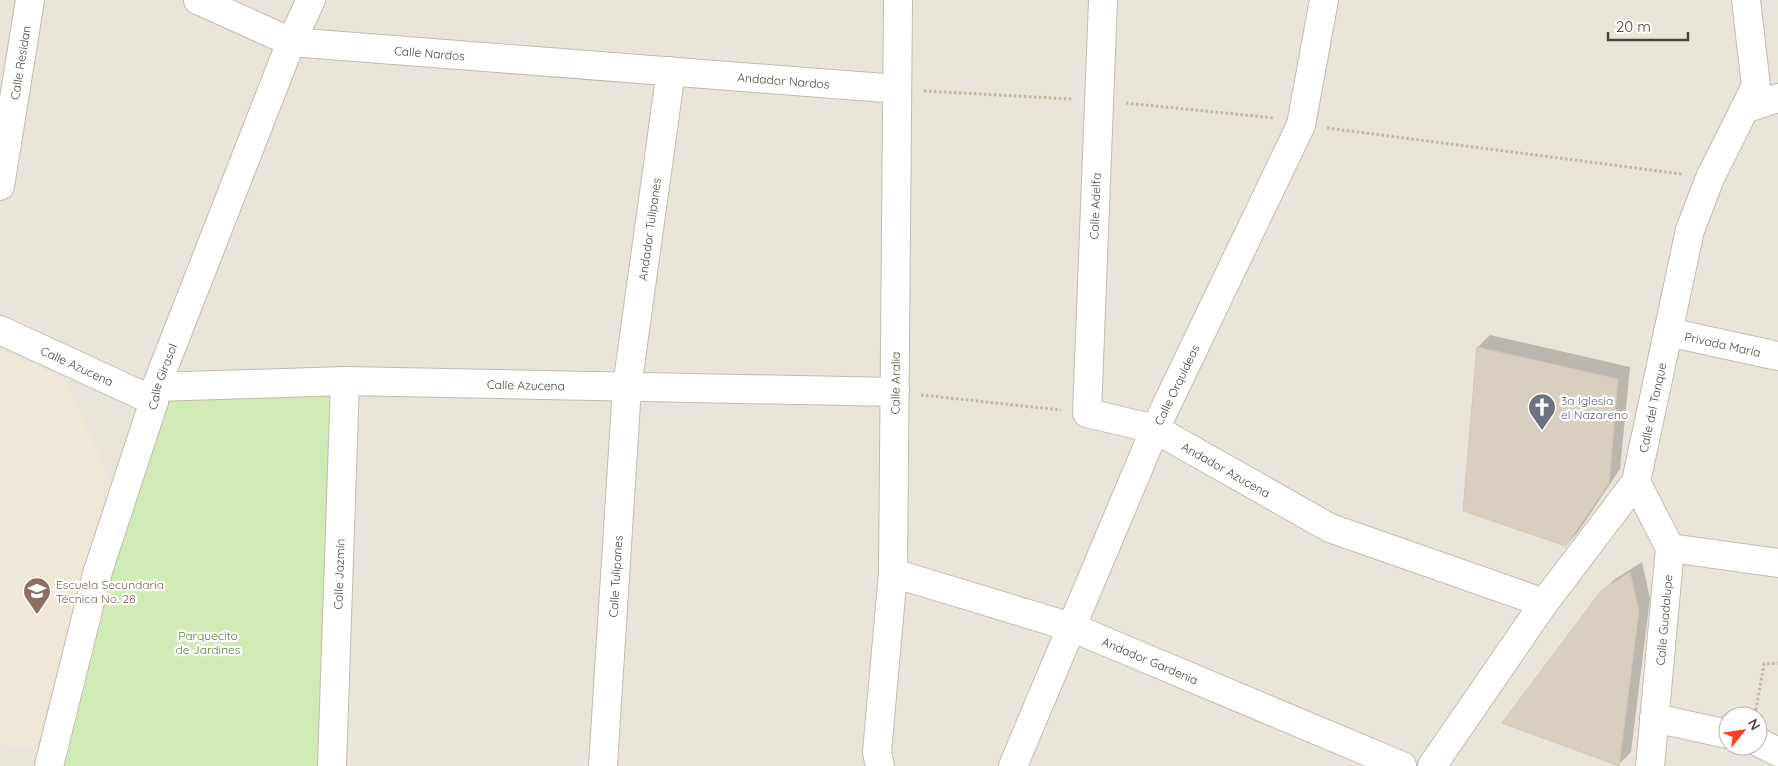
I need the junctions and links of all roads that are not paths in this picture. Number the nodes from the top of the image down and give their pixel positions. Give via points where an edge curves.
1 (30, 0) edge
2 (198, 0) edge
3 (311, 0) edge
4 (898, 0) edge
5 (1103, 0) edge
6 (1324, 0) edge
7 (1746, 0) edge
8 (291, 42) junction
9 (671, 71) junction
10 (897, 89) junction
11 (1778, 98) edge
12 (1744, 109) junction
13 (0, 186) edge
14 (0, 330) edge
15 (1668, 332) junction
16 (1778, 356) edge
17 (345, 381) junction
18 (626, 387) junction
19 (895, 392) junction
20 (156, 394) junction
21 (1087, 413) joint
22 (1155, 428) junction
23 (1636, 482) junction
24 (1670, 548) junction
25 (1778, 563) edge
26 (893, 573) junction
27 (1544, 602) junction
28 (1071, 627) junction
29 (1654, 718) junction
30 (1718, 732) edge
31 (49, 766) edge
32 (332, 766) edge
33 (603, 766) edge
34 (880, 766) edge
35 (1013, 766) edge
36 (1402, 766) edge
37 (1432, 766) edge
38 (1650, 766) edge

1 - 13 street, Calle Residan
2 - 8 street, Calle Nardos
3 - 8 street, Calle Girasol
4 - 10 street, Calle Aralia
5 - 21 street, Calle Adelfa
6 - 22 street, Calle Orquídeas via 1301,125
7 - 12 street, Calle del Tanque via 1756,86
8 - 9 street, Calle Nardos
8 - 20 street, Calle Girasol
9 - 10 street, Andador Nardos
9 - 18 street, Andador Tulipanes
10 - 19 street, Calle Aralia
11 - 12 street
12 - 15 street, Calle del Tanque via 1710,178 1690,230
14 - 20 street, Calle Azucena
15 - 16 street, Privada María
15 - 23 street, Calle del Tanque
17 - 18 street, Calle Azucena
17 - 20 street, Calle Azucena
17 - 32 street, Calle Jazmín
18 - 19 street, Calle Azucena
18 - 33 street, Calle Tulipanes
19 - 26 street, Calle Aralia
20 - 31 street, Calle Girasol via 97,574
21 - 22 street, Andador Azucena
22 - 27 street, Andador Azucena via 1330,528
22 - 28 street, Calle Orquídeas
23 - 24 street
23 - 27 street, Calle del Tanque
24 - 25 street
24 - 29 street, Calle Guadalupe
26 - 28 street, Andador Gardenia
26 - 34 street, Calle Aralia via 877,752
27 - 37 street, Calle del Tanque
28 - 35 street, Calle Orquídeas
28 - 36 street, Andador Gardenia
29 - 30 street
29 - 38 street, Calle Guadalupe

